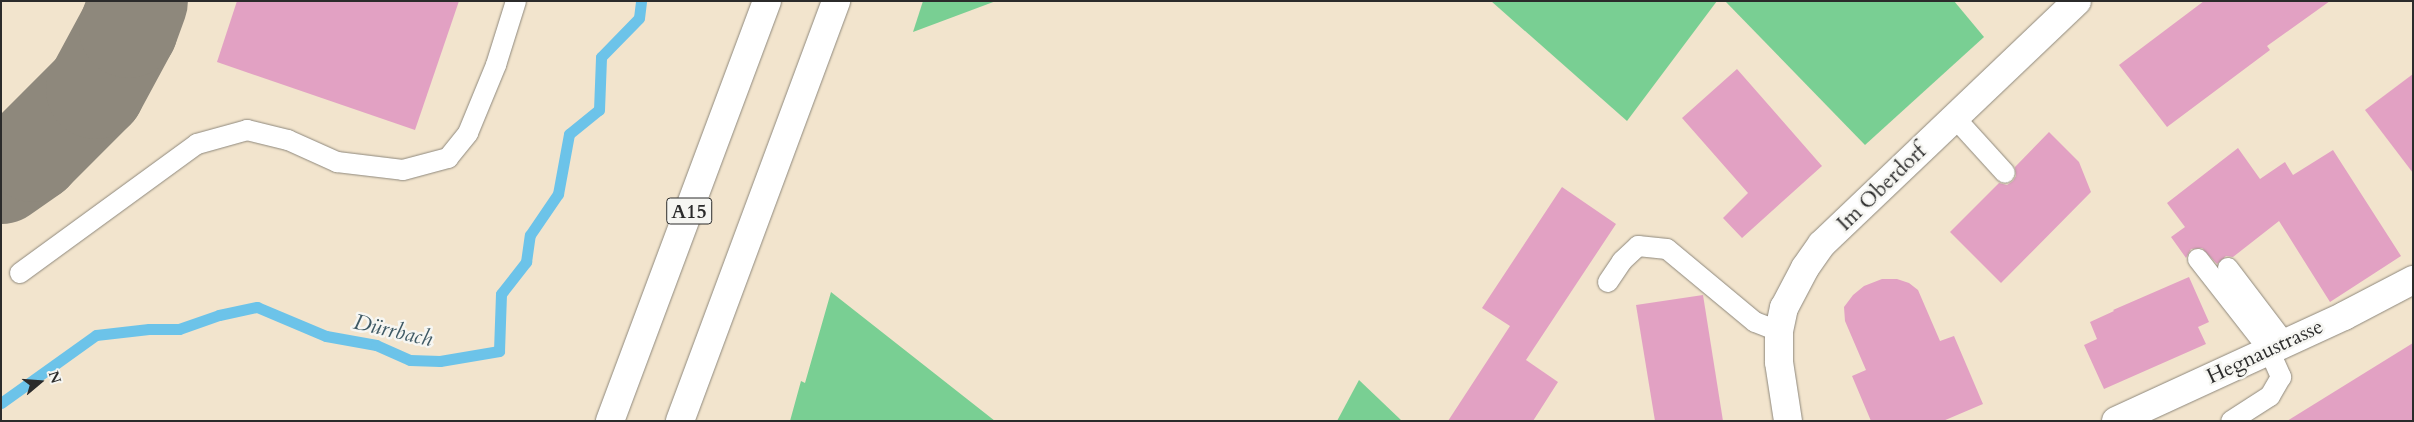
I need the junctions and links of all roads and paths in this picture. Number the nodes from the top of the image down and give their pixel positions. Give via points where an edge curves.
1 (516, 1) edge
2 (767, 1) edge
3 (836, 1) edge
4 (2077, 1) edge
5 (1955, 118) junction
6 (2005, 173) dead end
7 (2198, 258) dead end
8 (2228, 268) dead end
9 (20, 273) dead end
10 (2413, 280) edge
11 (1608, 282) dead end
12 (1779, 331) junction
13 (2277, 347) junction
14 (610, 421) edge
15 (680, 421) edge
16 (1788, 421) edge
17 (2116, 421) edge
18 (2231, 421) edge

1 - 9 lane via 496,65 468,133 448,158 403,170 337,162 288,140 246,130 197,144
2 - 14 main road, A15
3 - 15 main road
4 - 5 main road, Im Oberdorf
5 - 6 lane
5 - 12 main road, Im Oberdorf via 1822,244 1789,296
7 - 13 lane
8 - 13 lane
10 - 13 main road, Hegnaustrasse
11 - 12 lane via 1622,261 1638,246 1667,249 1755,322
12 - 16 main road, Im Oberdorf via 1779,362
13 - 17 main road, Hegnaustrasse
13 - 18 lane via 2281,377 2270,396

